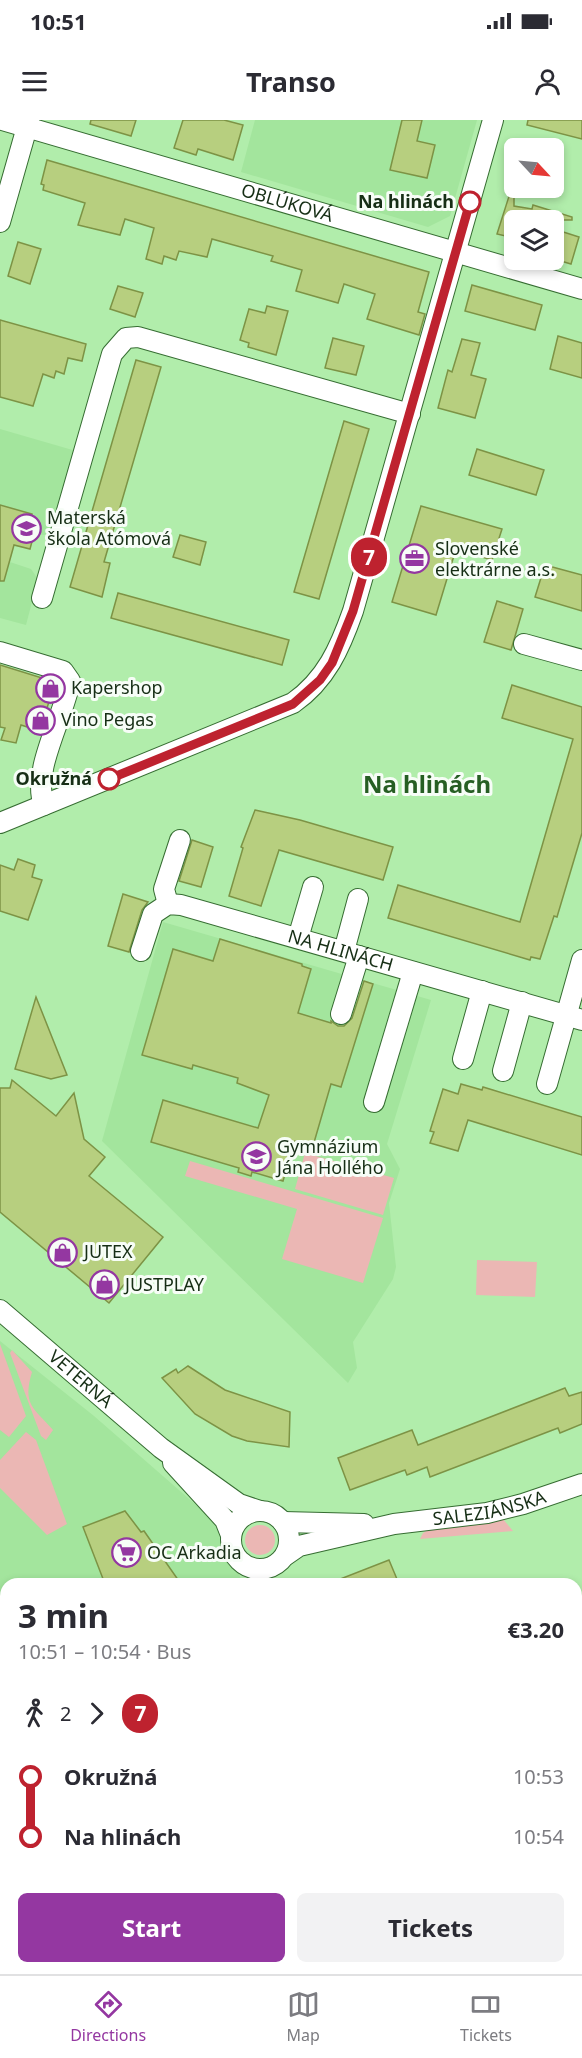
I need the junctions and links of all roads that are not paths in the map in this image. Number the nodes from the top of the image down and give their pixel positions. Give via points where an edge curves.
1 (2, 120) edge
2 (493, 120) edge
3 (28, 124) edge
4 (0, 222) edge
5 (456, 254) junction
6 (578, 288) edge
7 (410, 414) junction
8 (42, 598) dead end
9 (524, 644) dead end
10 (0, 652) edge
11 (582, 660) edge
12 (44, 805) junction
13 (0, 823) edge
14 (180, 840) dead end
15 (313, 886) dead end
16 (358, 900) dead end
17 (168, 904) junction
18 (298, 938) junction
19 (141, 951) dead end
20 (351, 954) junction
21 (582, 960) edge
22 (413, 972) junction
23 (482, 991) junction
24 (522, 1002) junction
25 (341, 1014) dead end
26 (574, 1018) edge
27 (463, 1059) dead end
28 (502, 1071) dead end
29 (547, 1084) dead end
30 (374, 1102) dead end
31 (0, 1310) edge
32 (161, 1448) junction
33 (582, 1485) edge
34 (260, 1511) junction
35 (283, 1522) junction
36 (394, 1524) junction
37 (231, 1535) junction
38 (282, 1560) junction
39 (255, 1577) edge
40 (279, 1578) edge

1 - 3 street, OBLÚKOVÁ
2 - 5 street
3 - 4 street
3 - 5 street, OBLÚKOVÁ
5 - 6 street, OBLÚKOVÁ
5 - 7 street
7 - 8 street via 138,337 126,338 112,354
7 - 12 street via 353,611 342,642 320,680 293,704
9 - 11 street
10 - 12 street via 63,671 70,681 44,768 40,793
12 - 13 street
14 - 17 street via 164,889
15 - 18 street
16 - 20 street
17 - 18 street, NA HLINÁCH
17 - 19 street via 153,914
18 - 20 street, NA HLINÁCH
20 - 22 street, NA HLINÁCH
20 - 25 street
21 - 26 street
22 - 23 street, NA HLINÁCH
22 - 30 street
23 - 24 street, NA HLINÁCH
23 - 27 street
24 - 26 street, NA HLINÁCH
24 - 28 street
26 - 29 street
31 - 32 street, VETERNÁ
32 - 34 street, VETERNÁ via 239,1504
32 - 37 street, VETERNÁ via 225,1520
33 - 36 street, SALEZIÁNSKA via 487,1513
34 - 35 street
34 - 37 street via 241,1518
35 - 36 street, SALEZIÁNSKA
35 - 38 street via 290,1542
36 - 38 street, SALEZIÁNSKA via 299,1546
37 - 39 street via 231,1548 237,1560
38 - 39 street
38 - 40 street

